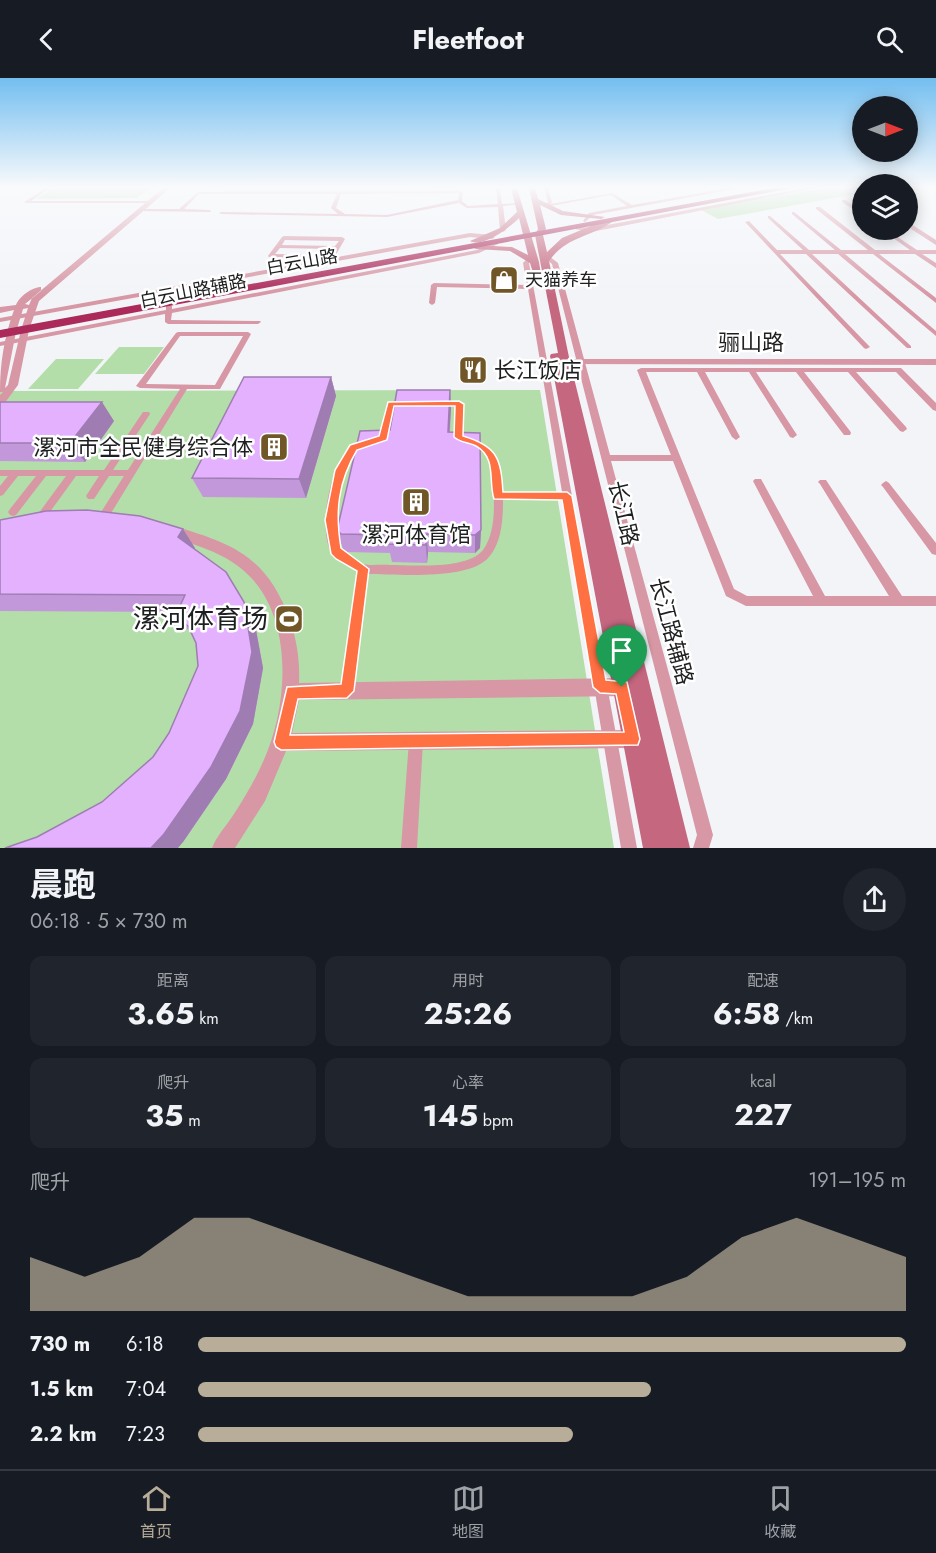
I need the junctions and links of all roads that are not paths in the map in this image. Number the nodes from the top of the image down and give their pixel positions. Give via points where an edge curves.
1 (120, 224) edge
2 (122, 224) edge
3 (493, 224) edge
4 (507, 224) edge
5 (527, 224) edge
6 (536, 224) edge
7 (580, 224) edge
8 (583, 224) edge
9 (584, 224) edge
10 (588, 224) edge
11 (749, 224) edge
12 (778, 224) edge
13 (807, 224) edge
14 (838, 224) edge
15 (918, 225) edge
16 (572, 228) junction
17 (918, 231) edge
18 (533, 233) junction
19 (936, 237) edge
20 (488, 240) junction
21 (899, 240) edge
22 (936, 243) edge
23 (278, 246) junction
24 (337, 248) junction
25 (776, 252) junction
26 (808, 252) junction
27 (840, 252) junction
28 (874, 252) junction
29 (916, 252) junction
30 (936, 252) edge
31 (539, 258) junction
32 (329, 262) junction
33 (936, 266) edge
34 (530, 287) junction
35 (936, 301) edge
36 (432, 303) dead end
37 (33, 304) junction
38 (20, 307) junction
39 (169, 307) junction
40 (0, 310) edge
41 (0, 320) edge
42 (258, 322) dead end
43 (26, 326) junction
44 (7, 332) edge
45 (936, 334) edge
46 (866, 347) dead end
47 (909, 347) dead end
48 (573, 362) junction
49 (936, 362) edge
50 (700, 370) junction
51 (751, 370) junction
52 (798, 370) junction
53 (850, 370) junction
54 (185, 387) junction
55 (0, 389) edge
56 (0, 402) edge
57 (413, 404) edge
58 (425, 404) edge
59 (936, 408) edge
60 (146, 414) dead end
61 (903, 429) dead end
62 (847, 433) dead end
63 (793, 435) dead end
64 (736, 437) dead end
65 (606, 458) junction
66 (676, 458) junction
67 (0, 473) edge
68 (16, 473) junction
69 (44, 473) junction
70 (74, 473) junction
71 (106, 473) junction
72 (130, 473) junction
73 (758, 481) dead end
74 (823, 482) dead end
75 (886, 485) dead end
76 (0, 492) edge
77 (91, 496) dead end
78 (498, 496) junction
79 (567, 496) junction
80 (50, 517) joint
81 (95, 520) joint
82 (10, 521) edge
83 (123, 521) edge
84 (155, 527) edge
85 (936, 551) edge
86 (363, 569) junction
87 (899, 601) junction
88 (936, 601) edge
89 (822, 602) junction
90 (600, 687) junction
91 (622, 687) junction
92 (641, 687) junction
93 (347, 691) junction
94 (292, 692) junction
95 (633, 739) junction
96 (610, 740) junction
97 (416, 741) junction
98 (281, 742) junction
99 (222, 848) edge
100 (408, 848) edge
101 (629, 848) edge
102 (655, 848) edge
103 (678, 848) edge
104 (701, 848) edge

1 - 38 street via 21,302
2 - 37 street
3 - 20 street
4 - 20 main road
5 - 18 main road, 长江路
6 - 18 main road, 长江路
7 - 18 highway, 白云山路
8 - 16 street
9 - 31 main road
10 - 16 highway, 白云山路
11 - 25 street
12 - 26 street
13 - 27 street
14 - 28 street
15 - 19 street
16 - 18 highway, 白云山路
17 - 22 street
18 - 20 highway, 白云山路
18 - 31 main road, 长江路
20 - 31 main road
20 - 32 highway, 白云山路
20 - 39 highway, 白云山路
21 - 29 street
23 - 24 street
23 - 24 street via 284,238 342,239
23 - 32 street via 271,256
24 - 32 street
25 - 26 street
25 - 46 street
26 - 27 street
26 - 47 street
27 - 28 street
27 - 45 street
28 - 29 street
28 - 35 street
29 - 30 street
29 - 33 street
31 - 34 street via 526,263
31 - 48 main road, 长江路
31 - 91 main road, 长江路
32 - 43 highway, 白云山路
34 - 36 street via 434,285
34 - 79 street
37 - 38 street
37 - 43 street
38 - 40 street
38 - 44 street
39 - 42 street via 168,322
39 - 43 highway, 白云山路
41 - 44 street
43 - 44 highway, 白云山路
43 - 56 street via 13,385
44 - 55 street
48 - 49 street, 骊山路
48 - 65 street, 长江路辅路
48 - 92 main road, 长江路
50 - 51 street
50 - 64 street
50 - 66 street via 641,370
51 - 52 street
51 - 63 street
52 - 53 street
52 - 62 street
53 - 59 street via 898,370
53 - 61 street
54 - 54 street via 140,386 178,334 249,334 217,387
54 - 72 street
57 - 86 street via 391,404 383,438 353,448 340,470 330,520 332,542 340,556
58 - 78 street via 459,404 459,437 480,444 489,452 497,469
60 - 71 street
65 - 66 street
65 - 104 street, 长江路辅路 via 705,836
66 - 89 street via 730,592 746,601
67 - 68 street
68 - 69 street
68 - 76 street
69 - 70 street
69 - 82 street
70 - 71 street
70 - 80 street
71 - 72 street
71 - 77 street
72 - 81 street
73 - 89 street
74 - 87 street
75 - 85 street
78 - 79 street
78 - 86 street via 495,535 477,561 444,568
79 - 90 street
80 - 82 street via 28,523
81 - 83 street
84 - 94 street via 206,541 243,560 268,586 292,652
86 - 93 street
87 - 88 street
87 - 89 street
90 - 91 street
90 - 93 street
90 - 96 street
91 - 92 street
91 - 95 main road, 长江路
92 - 103 main road, 长江路
93 - 94 street
94 - 98 street
95 - 96 street
95 - 102 main road, 长江路
96 - 97 street
96 - 101 street
97 - 98 street
97 - 100 street
98 - 99 street via 247,816

